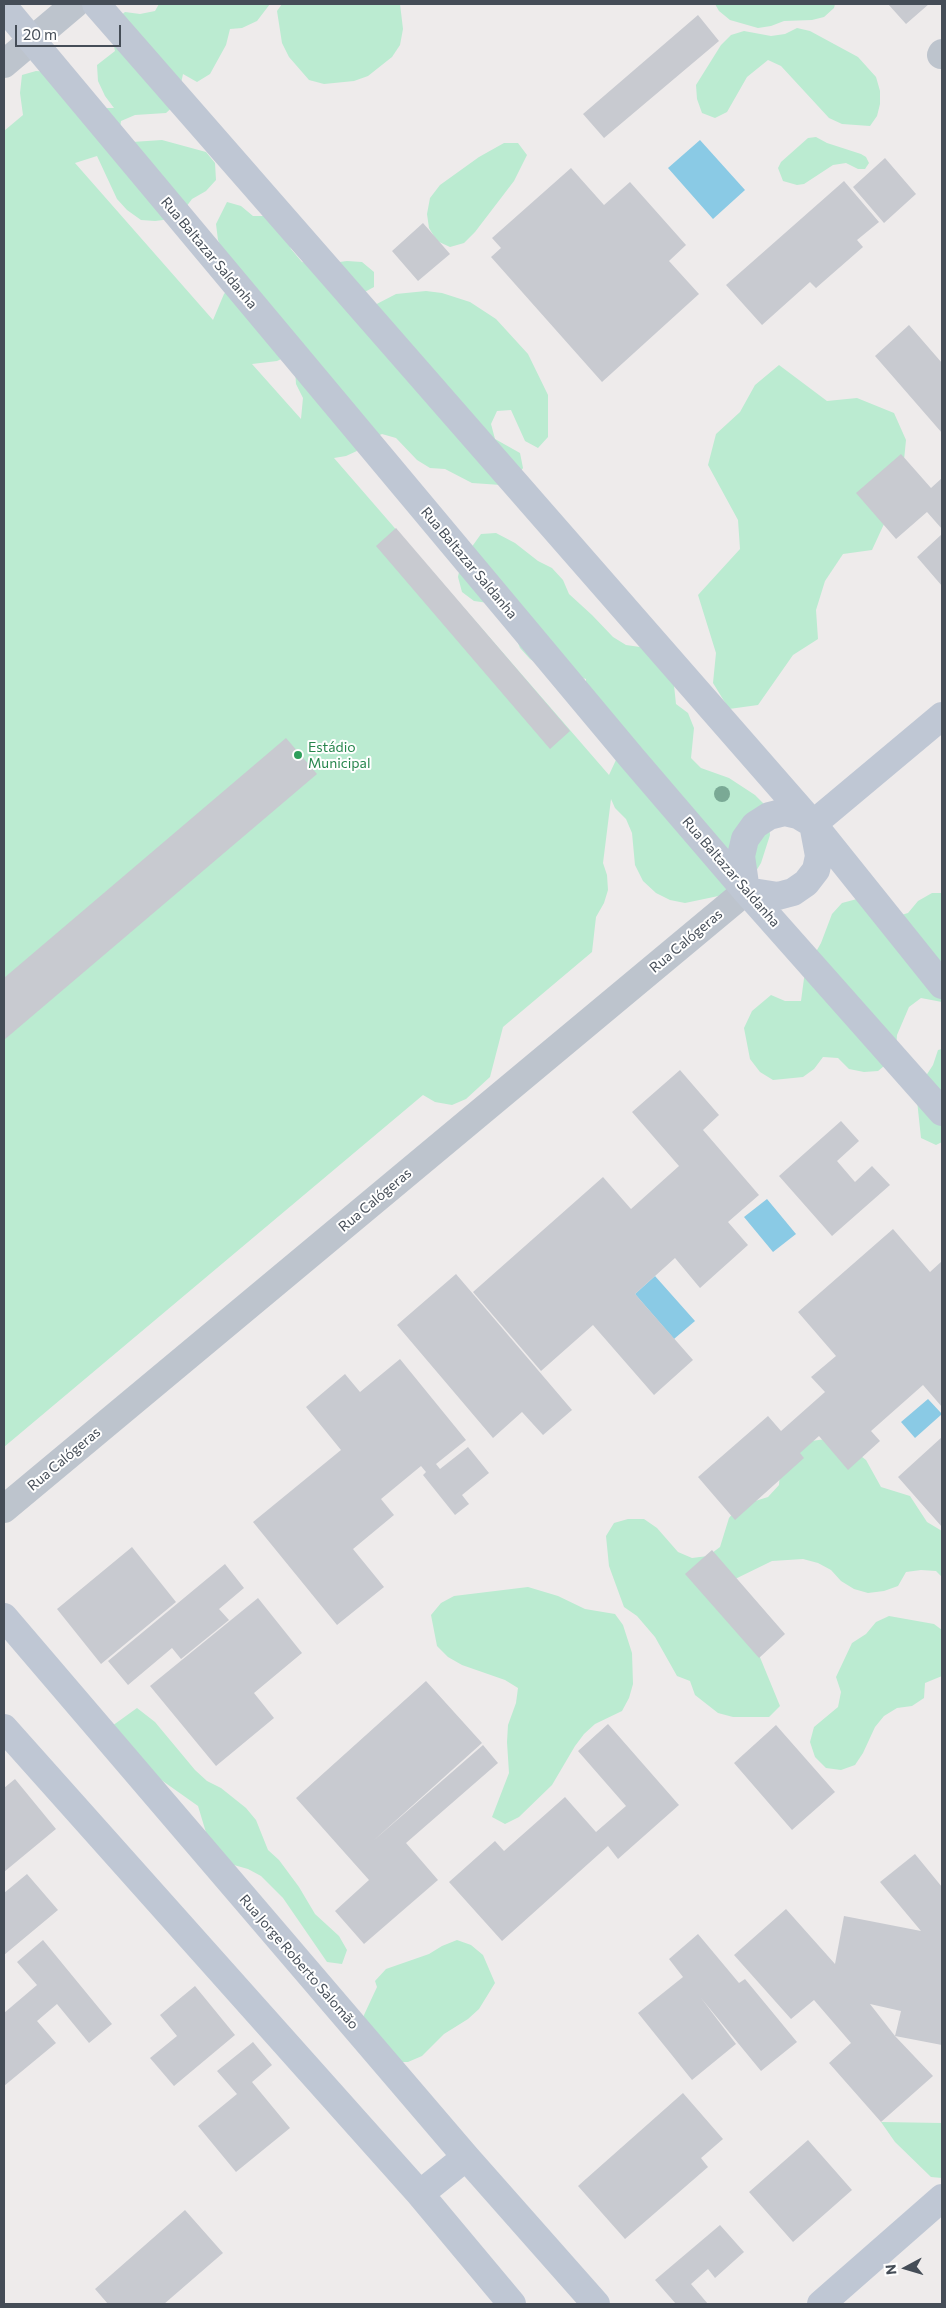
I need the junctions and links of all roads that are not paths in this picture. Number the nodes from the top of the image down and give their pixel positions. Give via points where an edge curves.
1 (75, 4) edge
2 (96, 4) edge
3 (4, 7) edge
4 (32, 40) junction
5 (4, 64) edge
6 (942, 716) edge
7 (814, 824) junction
8 (746, 891) junction
9 (942, 985) edge
10 (942, 1112) edge
11 (4, 1509) edge
12 (4, 1617) edge
13 (4, 1728) edge
14 (466, 2157) junction
15 (420, 2194) junction
16 (942, 2198) edge
17 (512, 2304) edge
18 (596, 2304) edge
19 (821, 2304) edge

1 - 4 street
2 - 7 main road
3 - 4 main road, Rua Baltazar Saldanha
4 - 5 street
4 - 8 main road, Rua Baltazar Saldanha
6 - 7 main road
7 - 8 main road via 819,856 816,870 806,883 794,892 778,896
7 - 8 main road via 785,812 769,816 754,826 745,839 741,856
7 - 9 main road
8 - 10 main road, Rua Baltazar Saldanha
8 - 11 street, Rua Calógeras
12 - 14 main road, Rua Jorge Roberto Salomão
13 - 15 main road
14 - 15 main road
14 - 18 main road, Rua Jorge Roberto Salomão
15 - 17 main road
16 - 19 main road

